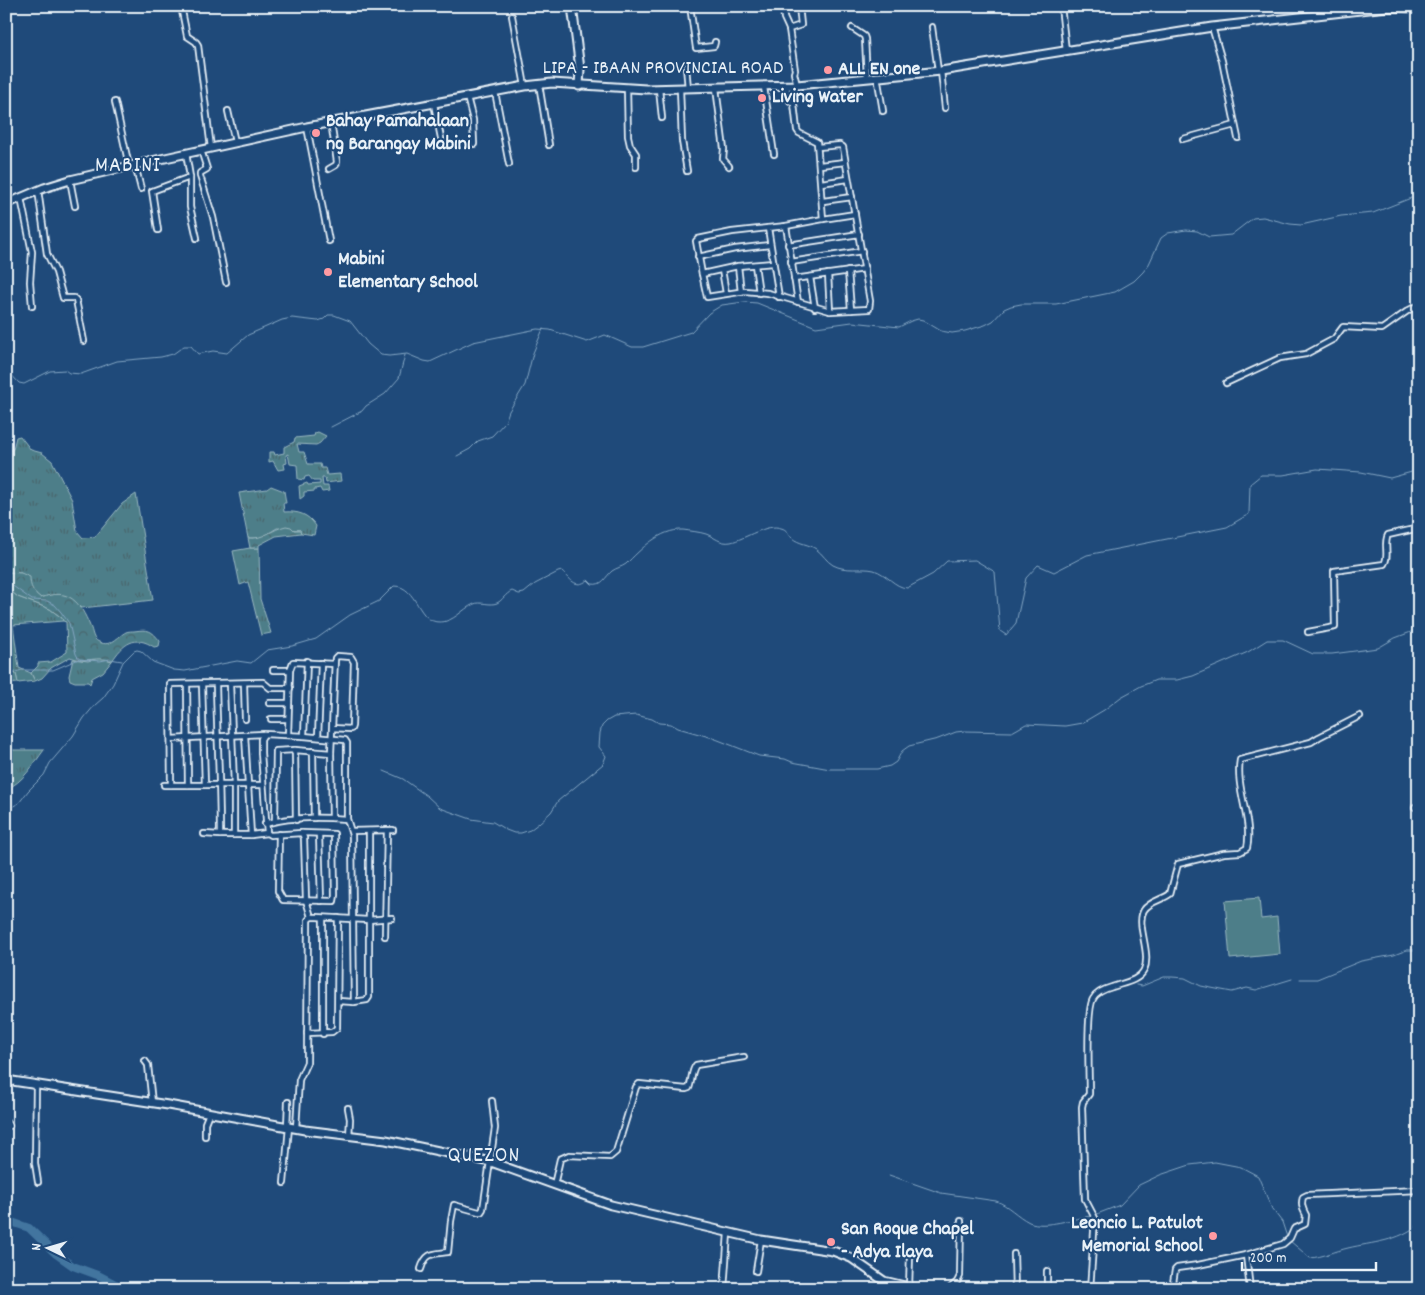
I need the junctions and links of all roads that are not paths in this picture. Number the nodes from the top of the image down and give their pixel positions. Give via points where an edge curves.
1 (181, 6) edge
2 (572, 6) edge
3 (690, 6) edge
4 (782, 6) edge
5 (798, 6) edge
6 (1061, 6) edge
7 (1419, 8) edge
8 (512, 16) dead end
9 (932, 27) dead end
10 (1212, 27) junction
11 (852, 28) dead end
12 (789, 29) junction
13 (715, 42) dead end
14 (1066, 51) junction
15 (686, 67) dead end
16 (939, 71) junction
17 (877, 76) junction
18 (867, 77) junction
19 (539, 84) junction
20 (525, 86) junction
21 (578, 86) junction
22 (764, 87) junction
23 (791, 87) junction
24 (626, 88) junction
25 (688, 88) junction
26 (716, 88) junction
27 (659, 89) junction
28 (680, 89) junction
29 (495, 92) junction
30 (467, 97) junction
31 (115, 102) dead end
32 (434, 104) junction
33 (945, 108) dead end
34 (228, 111) dead end
35 (883, 111) dead end
36 (662, 118) dead end
37 (331, 122) junction
38 (1235, 126) junction
39 (307, 127) junction
40 (1238, 138) dead end
41 (1183, 139) dead end
42 (235, 142) junction
43 (442, 143) dead end
44 (474, 144) dead end
45 (549, 145) dead end
46 (818, 147) junction
47 (212, 148) junction
48 (201, 150) junction
49 (186, 153) junction
50 (774, 154) dead end
51 (845, 162) junction
52 (509, 164) dead end
53 (820, 165) junction
54 (132, 166) junction
55 (729, 166) dead end
56 (636, 167) dead end
57 (329, 169) dead end
58 (687, 171) dead end
59 (190, 177) junction
60 (848, 179) junction
61 (70, 180) junction
62 (821, 183) junction
63 (38, 190) junction
64 (141, 190) dead end
65 (852, 197) junction
66 (21, 198) junction
67 (823, 201) junction
68 (6, 204) edge
69 (75, 206) dead end
70 (855, 214) junction
71 (823, 219) junction
72 (786, 226) junction
73 (768, 228) junction
74 (158, 230) dead end
75 (859, 234) junction
76 (197, 238) dead end
77 (329, 241) dead end
78 (788, 244) junction
79 (770, 245) junction
80 (862, 251) junction
81 (698, 257) junction
82 (791, 262) junction
83 (773, 263) junction
84 (755, 265) junction
85 (738, 266) junction
86 (865, 269) junction
87 (722, 270) junction
88 (848, 271) junction
89 (702, 274) junction
90 (828, 274) junction
91 (810, 277) junction
92 (794, 279) junction
93 (226, 282) dead end
94 (742, 292) junction
95 (726, 293) junction
96 (759, 293) junction
97 (779, 297) junction
98 (798, 302) junction
99 (1419, 305) edge
100 (32, 306) dead end
101 (815, 308) junction
102 (852, 310) junction
103 (830, 311) junction
104 (84, 341) dead end
105 (1226, 383) dead end
106 (1419, 528) edge
107 (1308, 632) dead end
108 (307, 662) junction
109 (321, 663) junction
110 (334, 664) junction
111 (273, 670) dead end
112 (290, 670) junction
113 (244, 683) junction
114 (170, 684) junction
115 (187, 684) junction
116 (202, 684) junction
117 (216, 684) junction
118 (230, 684) junction
119 (165, 685) dead end
120 (290, 688) junction
121 (269, 703) dead end
122 (289, 703) junction
123 (1360, 716) dead end
124 (245, 719) dead end
125 (271, 719) dead end
126 (288, 719) junction
127 (332, 728) junction
128 (264, 734) junction
129 (232, 735) junction
130 (246, 735) junction
131 (288, 735) junction
132 (304, 736) junction
133 (203, 737) junction
134 (217, 737) junction
135 (187, 738) junction
136 (318, 738) junction
137 (171, 739) junction
138 (331, 739) junction
139 (295, 750) junction
140 (313, 751) junction
141 (331, 753) junction
142 (171, 785) junction
143 (188, 785) junction
144 (205, 785) junction
145 (220, 785) junction
146 (234, 785) junction
147 (248, 785) junction
148 (263, 785) junction
149 (164, 786) dead end
150 (314, 818) junction
151 (332, 818) junction
152 (347, 819) junction
153 (296, 820) junction
154 (275, 821) junction
155 (265, 824) junction
156 (387, 830) junction
157 (393, 830) dead end
158 (369, 831) junction
159 (351, 832) junction
160 (267, 833) junction
161 (204, 834) dead end
162 (279, 834) junction
163 (302, 834) junction
164 (319, 834) junction
165 (220, 835) junction
166 (234, 835) junction
167 (251, 835) junction
168 (387, 844) junction
169 (393, 844) dead end
170 (386, 859) junction
171 (393, 859) dead end
172 (386, 876) junction
173 (393, 876) dead end
174 (386, 890) junction
175 (393, 891) dead end
176 (306, 900) junction
177 (321, 901) junction
178 (386, 904) junction
179 (393, 904) dead end
180 (311, 917) junction
181 (323, 918) junction
182 (338, 918) junction
183 (385, 918) junction
184 (392, 918) dead end
185 (353, 919) junction
186 (368, 920) junction
187 (385, 936) dead end
188 (338, 1001) junction
189 (354, 1002) junction
190 (307, 1033) junction
191 (323, 1034) junction
192 (744, 1057) dead end
193 (145, 1061) dead end
194 (6, 1080) edge
195 (36, 1085) junction
196 (492, 1101) dead end
197 (288, 1102) dead end
198 (152, 1103) junction
199 (348, 1108) dead end
200 (209, 1113) junction
201 (291, 1128) junction
202 (205, 1136) dead end
203 (349, 1136) junction
204 (491, 1162) junction
205 (38, 1182) dead end
206 (284, 1183) dead end
207 (554, 1185) junction
208 (1419, 1190) edge
209 (961, 1221) dead end
210 (728, 1233) junction
211 (761, 1240) junction
212 (1014, 1254) dead end
213 (1246, 1255) junction
214 (910, 1256) dead end
215 (421, 1269) dead end
216 (756, 1271) dead end
217 (1047, 1271) dead end
218 (913, 1288) edge
219 (724, 1289) edge
220 (949, 1289) edge
221 (1015, 1289) edge
222 (1047, 1289) edge
223 (1090, 1289) edge
224 (1172, 1289) edge
225 (1250, 1289) edge

1 - 47 street via 187,36 198,46
2 - 21 main road
3 - 13 street via 696,48 712,47
4 - 12 street
5 - 12 street via 800,24
6 - 14 street
7 - 10 main road, LIPA - IBAAN PROVINCIAL ROAD via 1380,8
8 - 20 street
9 - 16 street
10 - 14 main road, LIPA - IBAAN PROVINCIAL ROAD
10 - 38 street
11 - 18 street via 865,39
12 - 23 street via 796,73
14 - 16 main road, LIPA - IBAAN PROVINCIAL ROAD
15 - 25 street
16 - 17 main road, LIPA - IBAAN PROVINCIAL ROAD
16 - 33 street
17 - 18 main road, LIPA - IBAAN PROVINCIAL ROAD
17 - 35 street
18 - 23 main road, LIPA - IBAAN PROVINCIAL ROAD
19 - 20 main road, LIPA - IBAAN PROVINCIAL ROAD
19 - 21 main road, LIPA - IBAAN PROVINCIAL ROAD
19 - 45 street
20 - 29 main road, LIPA - IBAAN PROVINCIAL ROAD
21 - 24 main road, LIPA - IBAAN PROVINCIAL ROAD
22 - 23 main road, LIPA - IBAAN PROVINCIAL ROAD
22 - 26 main road, LIPA - IBAAN PROVINCIAL ROAD
22 - 50 street
23 - 46 street via 790,101 798,132 817,141
24 - 27 main road, LIPA - IBAAN PROVINCIAL ROAD
24 - 56 street via 628,136 636,154
25 - 26 main road, LIPA - IBAAN PROVINCIAL ROAD
25 - 28 main road, LIPA - IBAAN PROVINCIAL ROAD
26 - 55 street via 723,159
27 - 28 main road, LIPA - IBAAN PROVINCIAL ROAD
27 - 36 street
28 - 58 street
29 - 30 main road, LIPA - IBAAN PROVINCIAL ROAD
29 - 52 street
30 - 32 main road, LIPA - IBAAN PROVINCIAL ROAD
30 - 44 street via 473,120
31 - 54 street
32 - 37 main road, LIPA - IBAAN PROVINCIAL ROAD
32 - 43 street
34 - 42 street
37 - 39 main road, LIPA - IBAAN PROVINCIAL ROAD
37 - 57 street via 337,162
38 - 40 street
38 - 41 street
39 - 42 main road, LIPA - IBAAN PROVINCIAL ROAD
39 - 77 street
42 - 47 main road, LIPA - IBAAN PROVINCIAL ROAD
46 - 51 street via 843,145
46 - 53 street
47 - 48 main road, LIPA - IBAAN PROVINCIAL ROAD
48 - 49 main road, LIPA - IBAAN PROVINCIAL ROAD
48 - 93 street via 207,169 200,176 213,217
49 - 54 main road, LIPA - IBAAN PROVINCIAL ROAD
49 - 59 street
51 - 53 street
51 - 60 street
53 - 62 street
54 - 61 main road, LIPA - IBAAN PROVINCIAL ROAD
54 - 64 street
59 - 74 street via 152,191
59 - 76 street via 190,208
60 - 62 street
60 - 65 street
61 - 63 main road, LIPA - IBAAN PROVINCIAL ROAD
61 - 69 street
62 - 67 street
63 - 66 main road, LIPA - IBAAN PROVINCIAL ROAD
63 - 104 street via 47,254 63,298 76,300
65 - 67 street
65 - 70 street
66 - 68 main road, LIPA - IBAAN PROVINCIAL ROAD
66 - 100 street via 32,252
67 - 71 street
70 - 71 street
70 - 75 street
71 - 72 street
72 - 73 street
72 - 78 street
73 - 79 street
73 - 81 street via 694,240
75 - 78 street
75 - 80 street
78 - 82 street
79 - 81 street
79 - 83 street
80 - 82 street
80 - 86 street
81 - 89 street
82 - 92 street
83 - 84 street
83 - 97 street
84 - 85 street
84 - 96 street
85 - 87 street
85 - 94 street
86 - 88 street
86 - 102 street via 869,309
87 - 89 street
87 - 95 street
88 - 90 street
88 - 102 street
89 - 95 street via 707,297
90 - 91 street
90 - 103 street
91 - 92 street
91 - 101 street
92 - 98 street
94 - 95 street
94 - 96 street
96 - 97 street
97 - 98 street
98 - 101 street
99 - 105 street via 1382,329 1343,327 1334,339 1306,354 1280,358
101 - 103 street
102 - 103 street
106 - 107 street via 1388,535 1387,561 1384,564 1334,570 1335,627
108 - 109 street
108 - 112 street via 293,662
108 - 132 street
109 - 110 street
109 - 136 street
110 - 127 street
110 - 127 street via 337,656 353,660 352,726 351,729
111 - 112 street
112 - 120 street
113 - 118 street
113 - 120 street via 263,682 270,688
113 - 124 street
114 - 115 street
114 - 119 street
114 - 137 street
115 - 116 street
115 - 135 street
116 - 117 street
116 - 133 street
117 - 118 street
117 - 134 street
118 - 129 street
120 - 122 street
121 - 122 street
122 - 126 street
123 - 223 street via 1311,742 1240,759 1247,848 1178,864 1170,894 1145,909 1142,916 1144,971 1136,979 1108,988 1093,999 1089,1017 1089,1094 1082,1102 1085,1199 1095,1218
125 - 126 street
126 - 131 street
127 - 138 street
128 - 130 street
128 - 131 street
128 - 148 street via 261,740
129 - 130 street
129 - 134 street
129 - 146 street
130 - 147 street
131 - 132 street
132 - 136 street
133 - 134 street
133 - 135 street
133 - 144 street
134 - 145 street
135 - 137 street
135 - 143 street
136 - 138 street
137 - 142 street
138 - 141 street
138 - 152 street via 347,743
139 - 140 street
139 - 153 street
139 - 154 street via 276,752
140 - 141 street
140 - 150 street
141 - 151 street
142 - 143 street
142 - 149 street
143 - 144 street
144 - 145 street
145 - 146 street
145 - 165 street
146 - 147 street
146 - 166 street
147 - 148 street
147 - 167 street
148 - 155 street
150 - 151 street
150 - 153 street
151 - 152 street
152 - 159 street
153 - 154 street
154 - 155 street
155 - 160 street
156 - 157 street
156 - 158 street
156 - 168 street
158 - 159 street
158 - 186 street
159 - 185 street
160 - 162 street
160 - 167 street
161 - 165 street
162 - 163 street
162 - 176 street via 280,895 283,900
163 - 164 street
163 - 176 street
164 - 177 street
164 - 177 street via 334,834 335,838 335,899
165 - 166 street
166 - 167 street
168 - 169 street
168 - 170 street
170 - 171 street
170 - 172 street
172 - 173 street
172 - 174 street
174 - 175 street
174 - 178 street
176 - 177 street
176 - 180 street
178 - 179 street
178 - 183 street
180 - 181 street
180 - 190 street via 308,920
181 - 182 street
181 - 191 street
182 - 185 street
182 - 188 street
183 - 184 street
183 - 186 street
183 - 187 street
185 - 186 street
185 - 189 street
186 - 189 street via 369,996 367,1000
188 - 189 street
188 - 191 street via 338,1028
190 - 191 street
190 - 201 street via 307,1062 299,1080
192 - 207 street via 696,1065 691,1084 686,1089 639,1084 616,1152 610,1156 563,1157
193 - 198 street
194 - 195 main road
195 - 198 main road
195 - 205 street via 35,1162
196 - 204 street via 495,1128
197 - 201 street
198 - 200 main road
199 - 203 street
200 - 201 main road
200 - 202 street
201 - 203 main road
201 - 206 street
203 - 204 main road via 386,1140
204 - 207 main road
204 - 215 street via 483,1210 479,1212 454,1205 448,1252 429,1255 423,1260
207 - 210 main road via 611,1206
208 - 213 street via 1307,1195 1302,1202 1305,1224 1294,1229 1283,1244
209 - 220 street via 960,1276
210 - 211 main road
210 - 219 street
211 - 216 street
211 - 218 main road via 833,1251 850,1258 884,1281
212 - 221 street
213 - 224 street via 1177,1268
213 - 225 street
214 - 218 street
217 - 222 street

